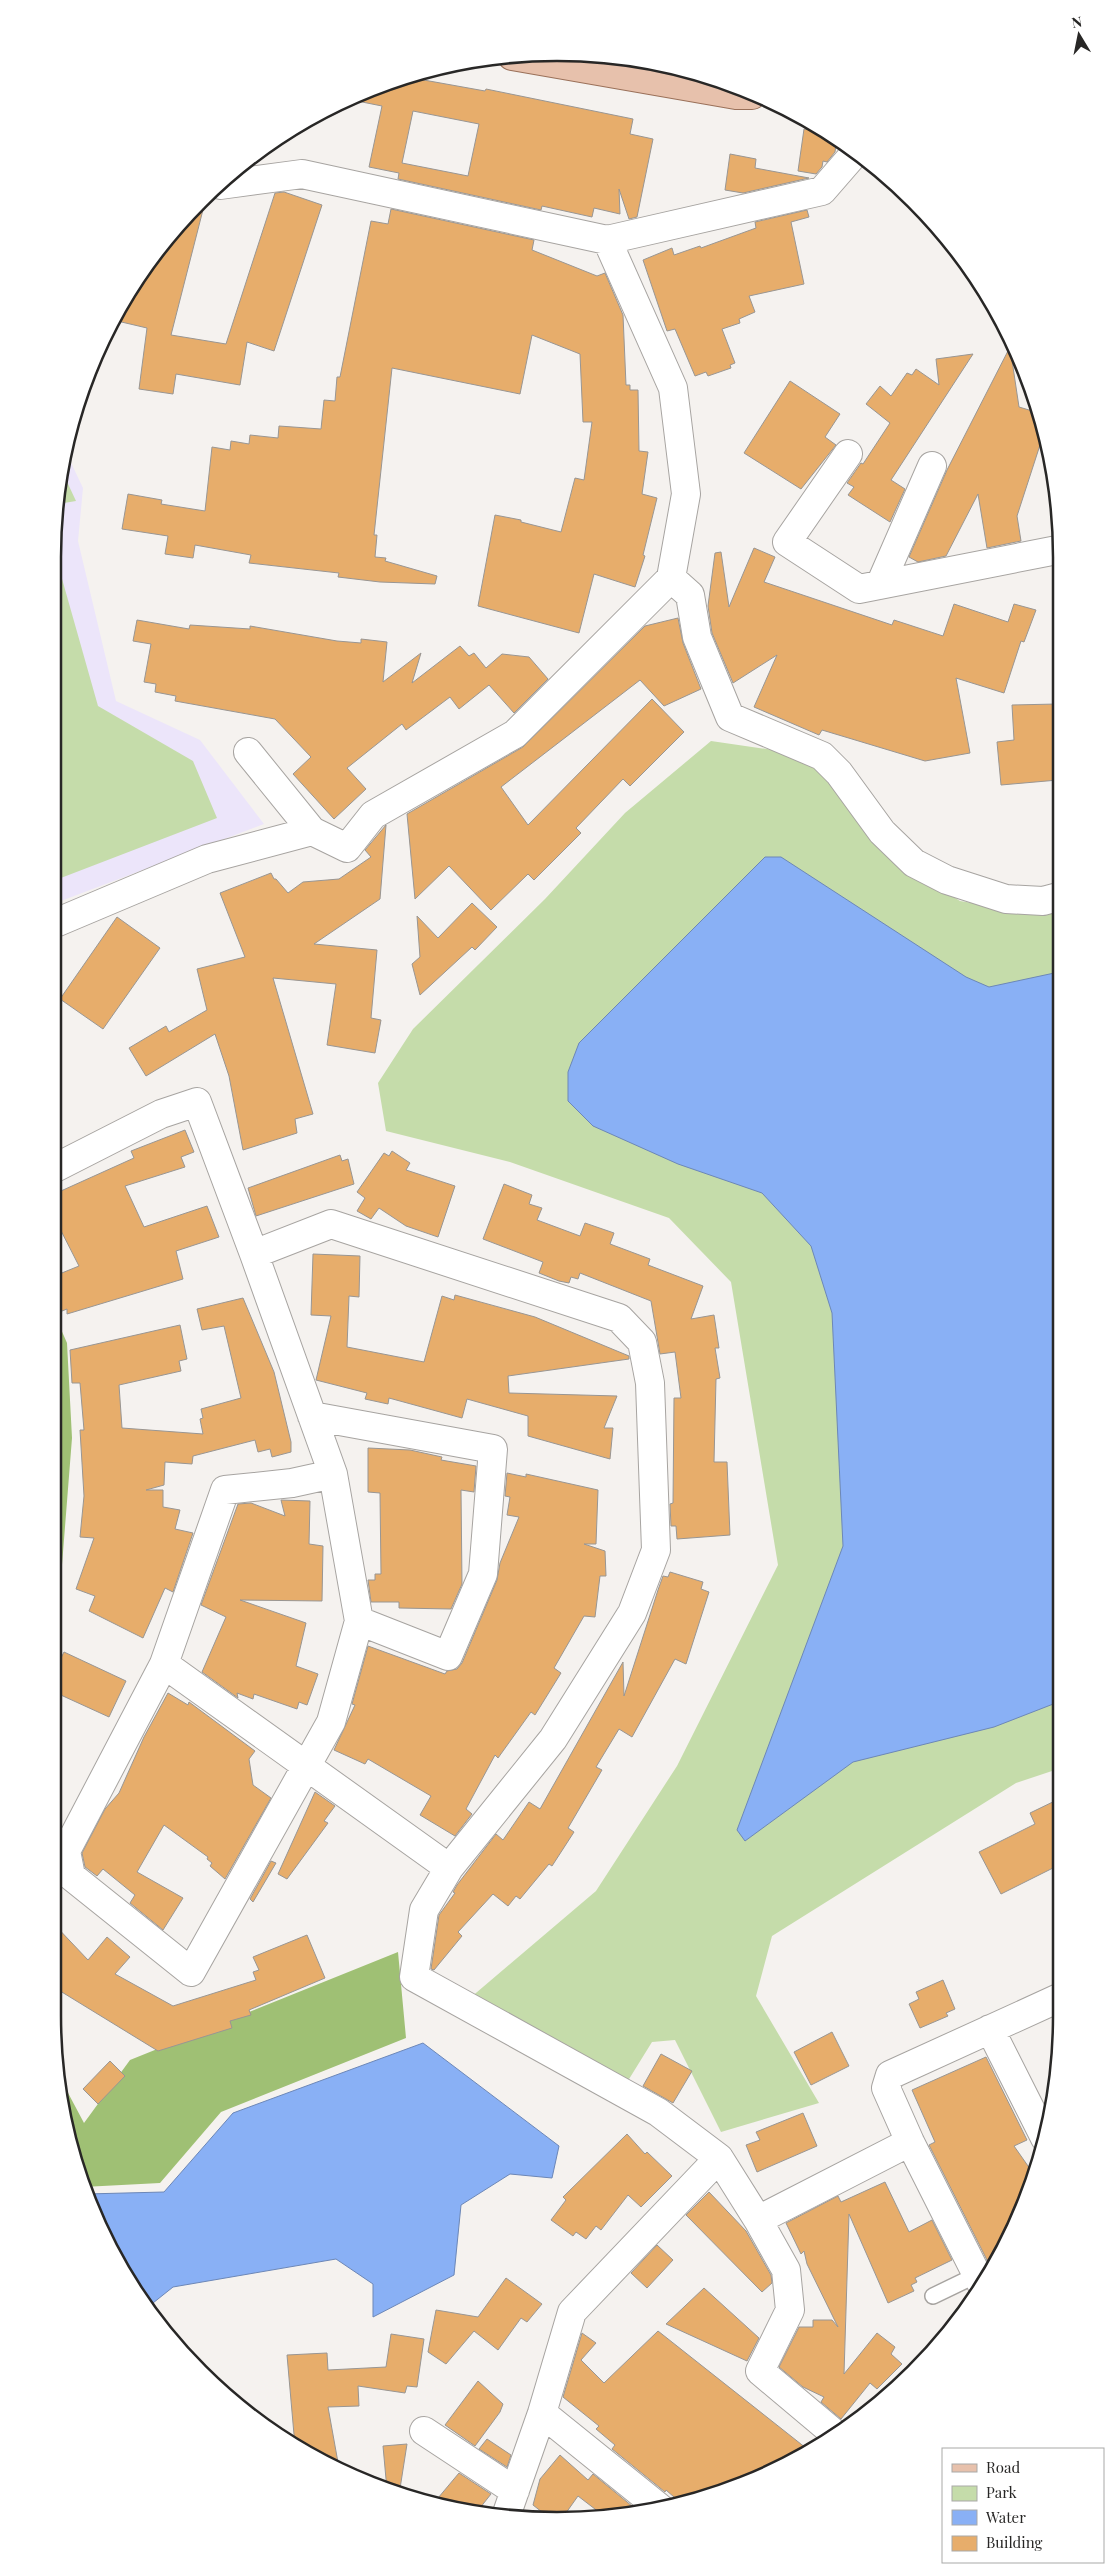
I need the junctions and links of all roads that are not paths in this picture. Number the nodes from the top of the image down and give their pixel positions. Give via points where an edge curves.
1 (543, 61) edge
2 (735, 95) edge
3 (851, 158) edge
4 (231, 184) edge
5 (607, 240) junction
6 (848, 454) dead end
7 (932, 466) dead end
8 (1053, 551) edge
9 (672, 578) junction
10 (880, 585) junction
11 (248, 752) dead end
12 (312, 831) junction
13 (1053, 898) edge
14 (61, 920) edge
15 (61, 1164) edge
16 (254, 1254) junction
17 (312, 1416) junction
18 (333, 1474) junction
19 (359, 1621) junction
20 (164, 1664) junction
21 (306, 1765) junction
22 (449, 1868) junction
23 (1053, 2001) edge
24 (990, 2029) junction
25 (1040, 2128) edge
26 (910, 2142) junction
27 (718, 2158) junction
28 (758, 2220) junction
29 (981, 2271) edge
30 (977, 2279) edge
31 (933, 2296) dead end
32 (542, 2413) junction
33 (830, 2429) edge
34 (424, 2431) dead end
35 (653, 2502) edge
36 (511, 2503) edge

1 - 2 main road
3 - 5 street via 822,191
4 - 5 street via 302,174
5 - 9 street via 673,388 686,494
6 - 10 street via 787,542 859,590
7 - 10 street
8 - 10 street
9 - 12 street via 515,734 373,815 347,848
9 - 13 street via 690,595 697,637 730,717 822,756 839,773 882,832 914,863 947,880 1006,899 1043,901
11 - 12 street
12 - 14 street via 208,859
15 - 16 street via 161,1114 197,1102
16 - 17 street
16 - 22 street via 331,1224 619,1318 642,1342 650,1382 656,1550 632,1613 553,1739
17 - 18 street
17 - 19 street via 493,1449 483,1574 448,1656
18 - 19 street
18 - 20 street via 225,1490
19 - 21 street via 331,1722
20 - 21 street
20 - 21 street via 66,1851 71,1876 191,1972
21 - 22 street
22 - 27 street via 424,1910 414,1977 658,2112
23 - 24 street
24 - 25 street
24 - 26 street via 890,2075 886,2088
26 - 28 street
26 - 29 street
27 - 28 street
27 - 32 street via 572,2312
28 - 33 street via 786,2270 790,2310 760,2371
30 - 31 lane
32 - 35 street
32 - 36 street
34 - 36 street

